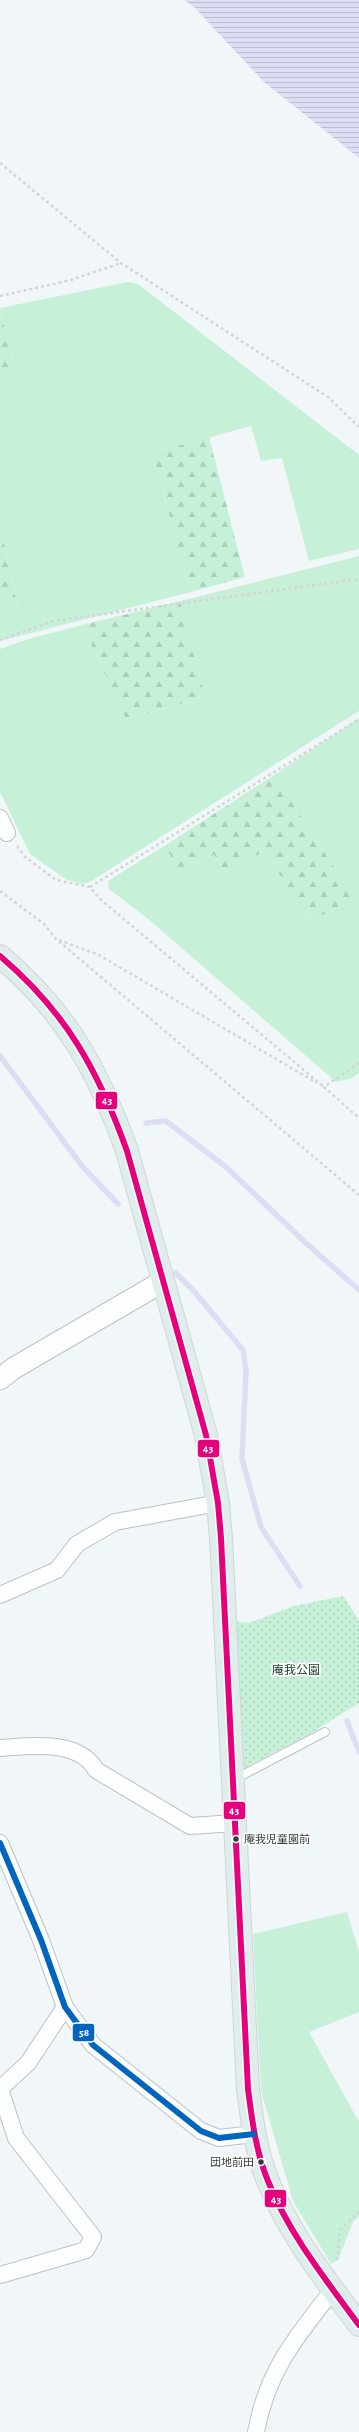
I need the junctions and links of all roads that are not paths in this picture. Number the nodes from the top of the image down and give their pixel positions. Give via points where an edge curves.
1 (0, 818) edge
2 (7, 833) road end
3 (0, 956) edge
4 (162, 1282) junction
5 (0, 1379) edge
6 (218, 1503) junction
7 (0, 1595) edge
8 (325, 1732) dead end
9 (0, 1748) edge
10 (232, 1781) junction
11 (235, 1824) junction
12 (0, 1843) edge
13 (66, 2007) junction
14 (0, 2089) edge
15 (254, 2134) junction
16 (0, 2275) edge
17 (333, 2290) junction
18 (359, 2325) edge
19 (256, 2432) edge

1 - 2 street
3 - 4 main road via 27,979 58,1014 85,1056 110,1105 126,1150
4 - 5 street via 14,1368
4 - 6 main road via 206,1435
6 - 7 street via 115,1522 77,1544 56,1570
6 - 10 main road
8 - 10 lane
9 - 11 street via 31,1746 72,1750 90,1760 96,1770 190,1826
10 - 11 main road
11 - 15 main road via 248,2089
12 - 13 street
13 - 14 street via 28,2063
13 - 15 street via 93,2045 201,2131 219,2138
14 - 16 street via 16,2138 93,2237 86,2250
15 - 17 main road via 272,2188 296,2237
17 - 18 main road
17 - 19 street via 292,2343 272,2376

